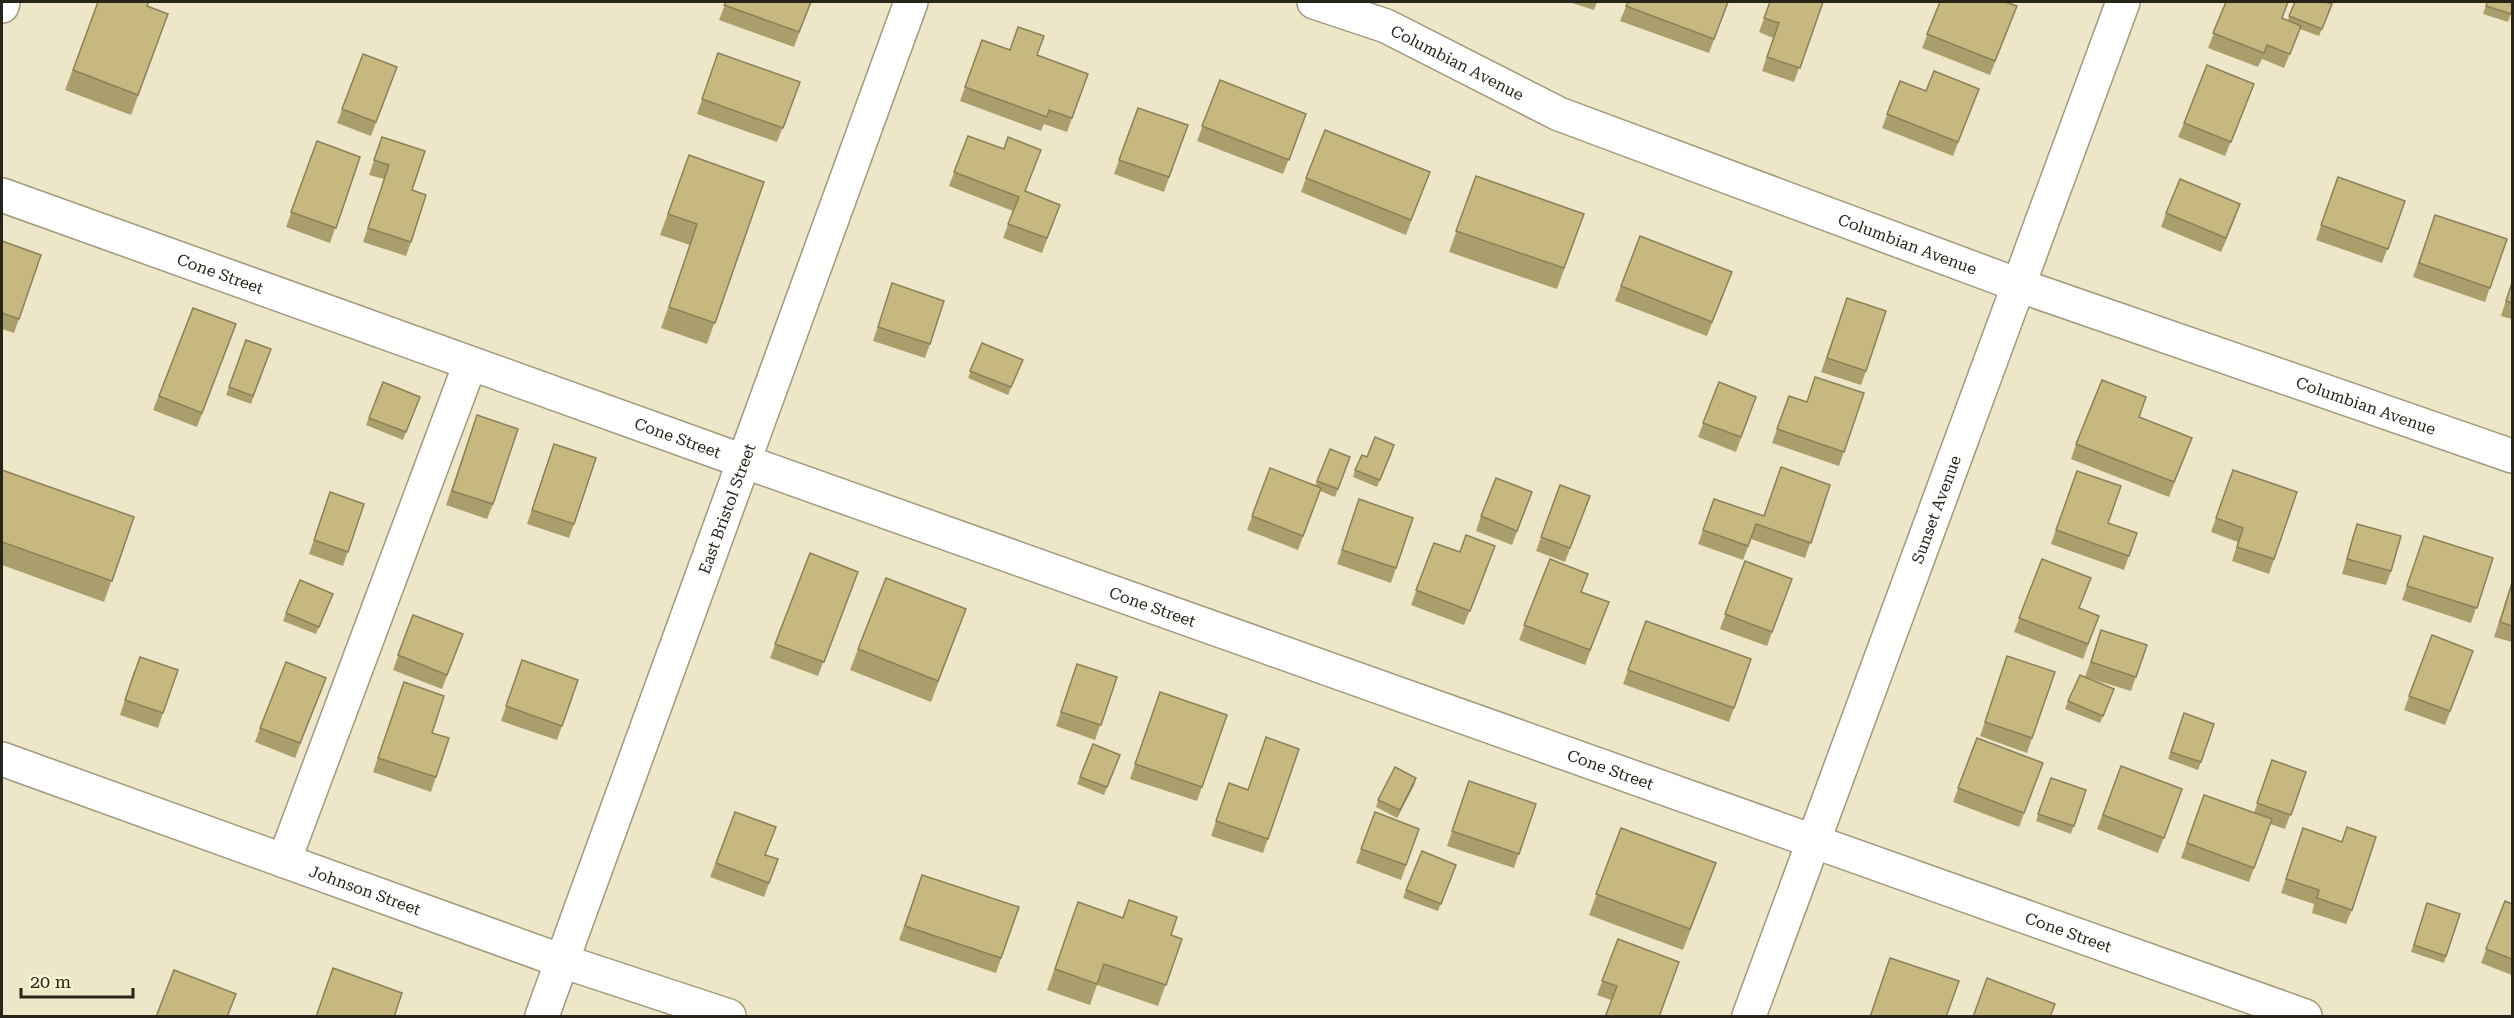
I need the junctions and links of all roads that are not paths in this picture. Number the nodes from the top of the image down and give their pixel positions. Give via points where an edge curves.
1 (911, 2) edge
2 (1314, 2) edge
3 (2123, 2) edge
4 (2, 195) edge
5 (2018, 285) junction
6 (470, 364) junction
7 (2512, 456) edge
8 (743, 462) junction
9 (2, 759) edge
10 (1814, 841) junction
11 (284, 861) junction
12 (562, 961) junction
13 (542, 1017) edge
14 (729, 1017) edge
15 (1749, 1017) edge
16 (2305, 1017) edge

1 - 8 street, East Bristol Street
2 - 5 street, Columbian Avenue via 1386,26 1559,114
3 - 5 street, Sunset Avenue
4 - 6 street, Cone Street
5 - 7 street, Columbian Avenue
5 - 10 street, Sunset Avenue
6 - 8 street, Cone Street
6 - 11 street
8 - 10 street, Cone Street
8 - 12 street, East Bristol Street
9 - 11 street, Johnson Street
10 - 15 street, Sunset Avenue
10 - 16 street, Cone Street
11 - 12 street, Johnson Street
12 - 13 street, East Bristol Street
12 - 14 street, Johnson Street

